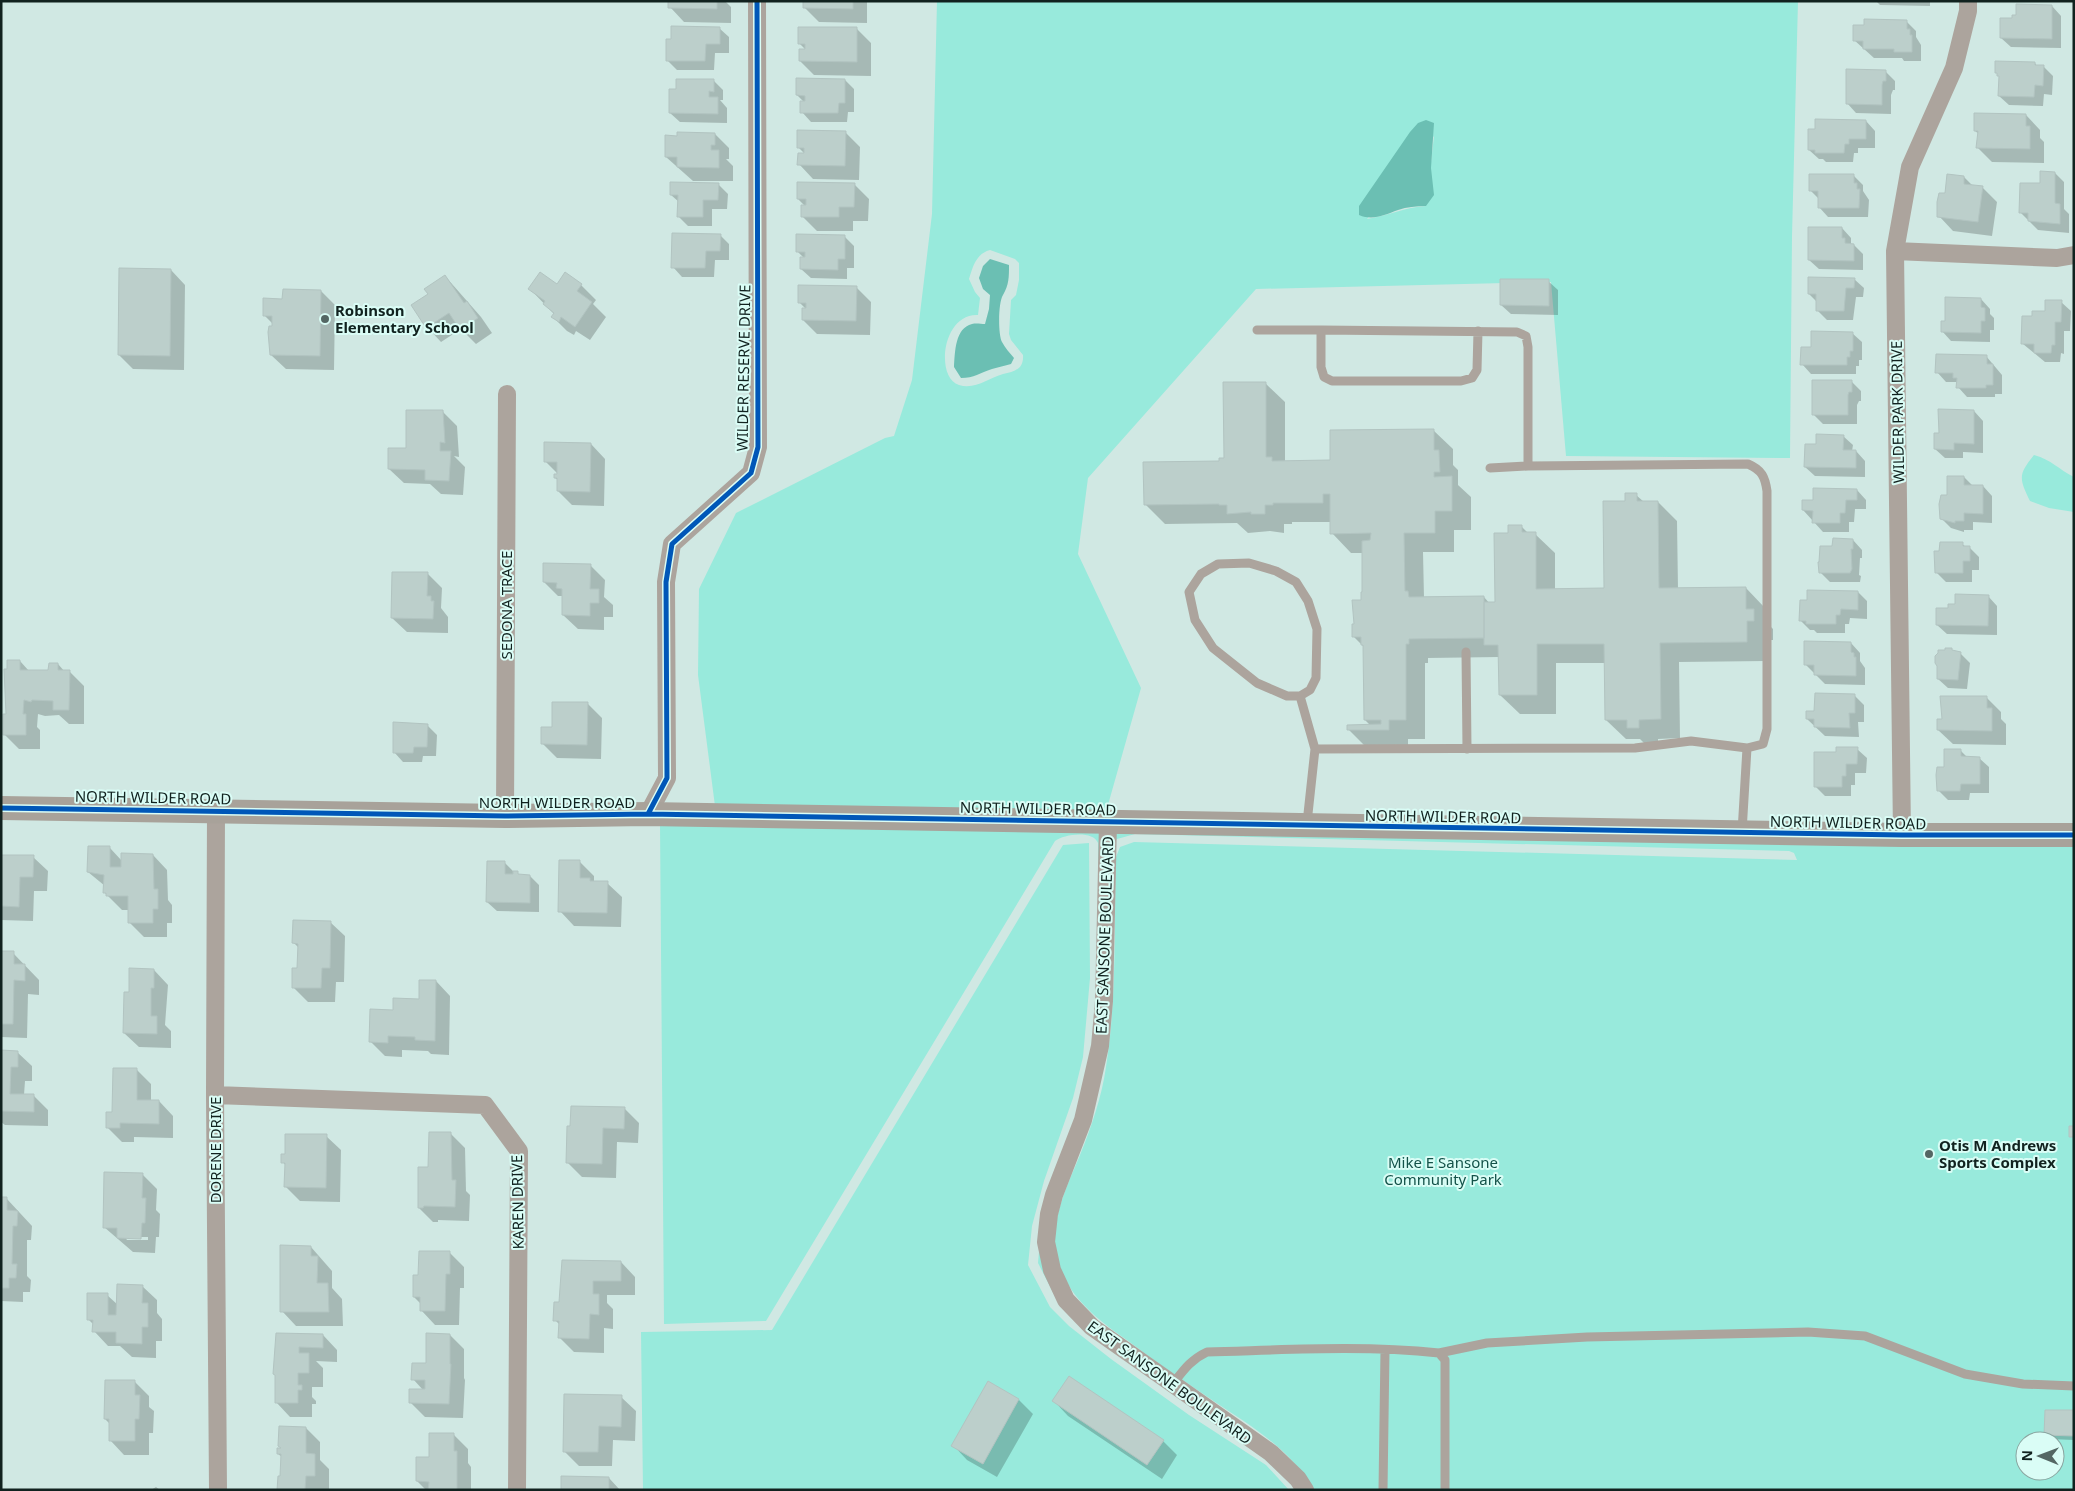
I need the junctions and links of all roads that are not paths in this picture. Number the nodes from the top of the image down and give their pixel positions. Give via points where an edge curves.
1 (757, 1) edge
2 (1968, 1) edge
3 (1895, 251) junction
4 (2065, 256) edge
5 (1257, 330) dead end
6 (1321, 330) junction
7 (1478, 331) junction
8 (507, 394) dead end
9 (1528, 466) junction
10 (1490, 468) dead end
11 (1466, 652) dead end
12 (1300, 696) junction
13 (1747, 748) junction
14 (1315, 749) junction
15 (1467, 749) junction
16 (1, 808) edge
17 (216, 810) junction
18 (648, 814) junction
19 (505, 816) junction
20 (1108, 822) junction
21 (1306, 826) junction
22 (1742, 833) junction
23 (1902, 835) junction
24 (2074, 835) edge
25 (215, 1095) junction
26 (1385, 1350) junction
27 (1439, 1353) junction
28 (1172, 1385) junction
29 (2074, 1386) edge
30 (218, 1490) edge
31 (517, 1490) edge
32 (1305, 1490) edge
33 (1383, 1490) edge
34 (1445, 1490) edge

1 - 18 street, WILDER RESERVE DRIVE via 758,447 751,473 672,544 666,582 667,778
2 - 3 street, WILDER PARK DRIVE via 1954,68 1910,167
3 - 4 street
3 - 23 street, WILDER PARK DRIVE
5 - 6 lane
6 - 7 lane
6 - 7 lane via 1321,367 1324,377 1332,381 1461,381 1472,378 1477,370
7 - 9 lane via 1517,332 1526,336
8 - 19 street, SEDONA TRACE
9 - 10 lane
9 - 13 lane via 1748,464 1759,468 1766,478 1767,491 1767,729 1763,744
11 - 15 lane
12 - 12 lane via 1287,696 1256,683 1213,648 1194,620 1189,592 1201,574 1218,564 1248,563 1276,571 1296,582 1308,601 1317,629 1316,678 1310,690
12 - 14 lane
13 - 15 lane via 1691,741 1636,748
13 - 22 lane
14 - 15 lane
14 - 21 lane
16 - 17 street, NORTH WILDER ROAD
17 - 19 street, NORTH WILDER ROAD
17 - 25 street, DORENE DRIVE
18 - 19 street, NORTH WILDER ROAD
18 - 20 street, NORTH WILDER ROAD
20 - 21 street, NORTH WILDER ROAD
20 - 28 street, EAST SANSONE BOULEVARD via 1100,1046 1083,1120 1049,1214 1047,1250 1058,1286 1078,1315
21 - 22 street, NORTH WILDER ROAD
22 - 23 street, NORTH WILDER ROAD
23 - 24 street, NORTH WILDER ROAD
25 - 30 street, DORENE DRIVE
25 - 31 street, KAREN DRIVE via 485,1104 519,1151
26 - 27 lane
26 - 28 lane via 1207,1352 1187,1365
26 - 33 lane
27 - 29 lane via 1487,1343 1557,1339 1808,1332 1865,1336 1965,1374 2023,1384
27 - 34 lane via 1444,1360
28 - 32 street, EAST SANSONE BOULEVARD via 1271,1453

